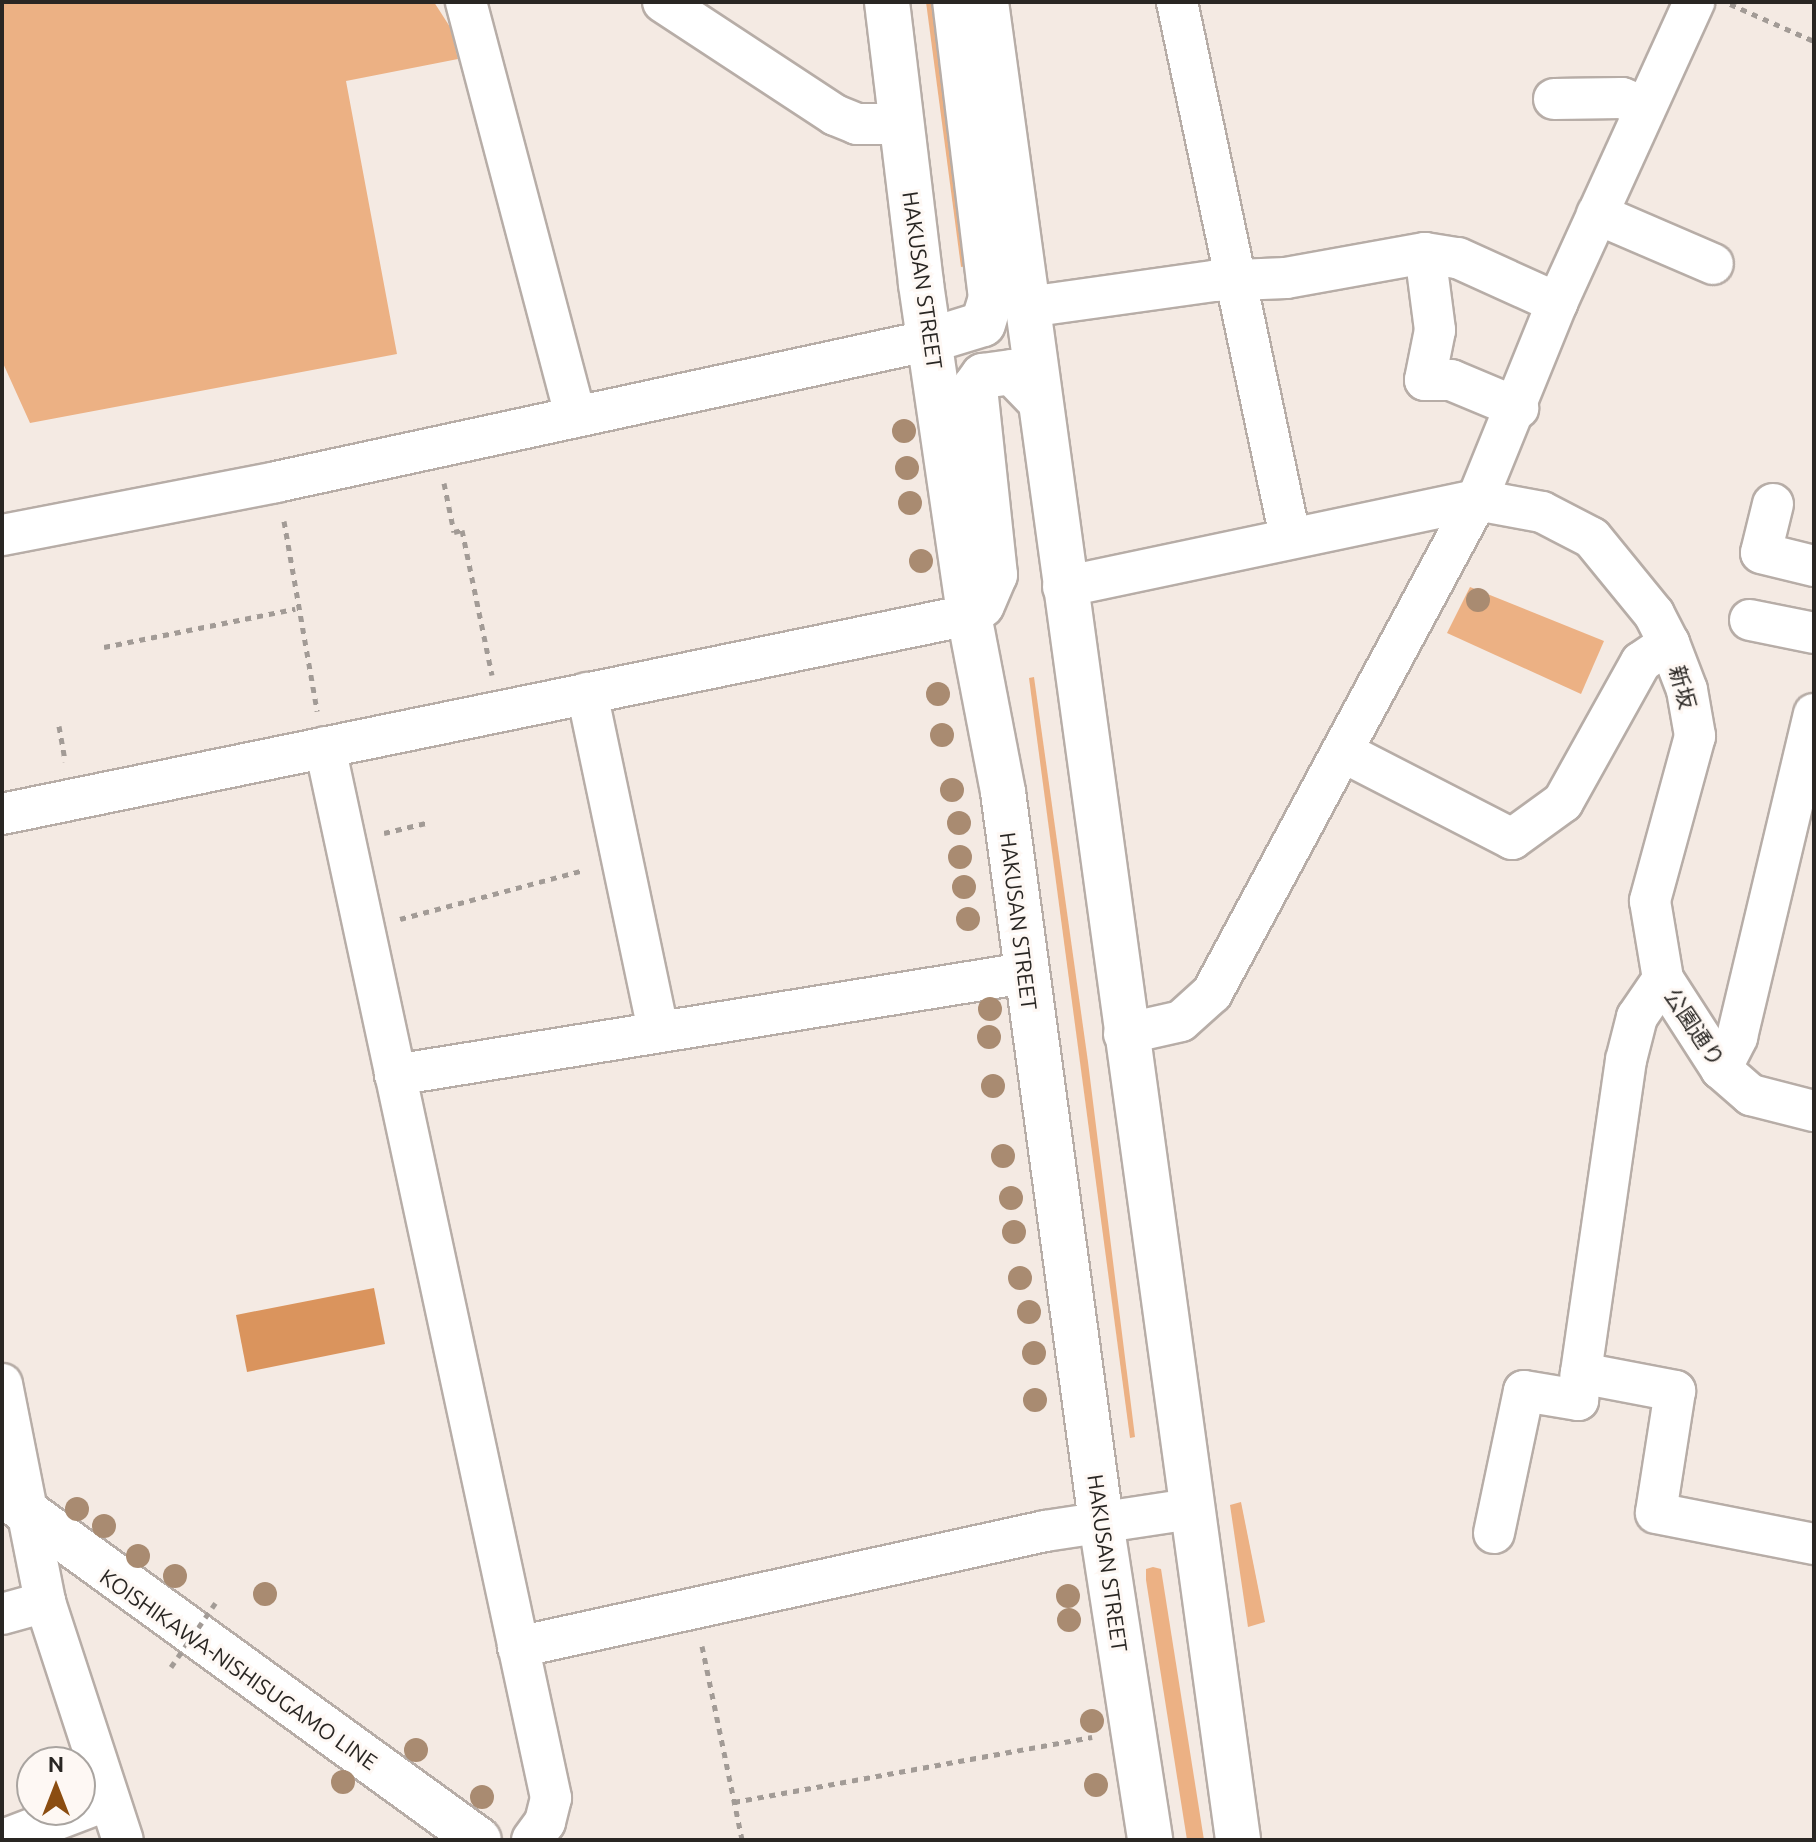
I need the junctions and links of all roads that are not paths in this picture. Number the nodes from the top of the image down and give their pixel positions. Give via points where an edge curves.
1 (466, 2) edge
2 (663, 2) edge
3 (887, 2) edge
4 (955, 2) edge
5 (986, 2) edge
6 (1177, 2) edge
7 (1694, 2) edge
8 (1554, 99) dead end
9 (1645, 108) junction
10 (903, 124) junction
11 (1597, 214) junction
12 (1425, 253) junction
13 (1713, 264) dead end
14 (1237, 282) junction
15 (1557, 303) junction
16 (1028, 307) junction
17 (931, 340) junction
18 (1040, 401) junction
19 (1518, 408) junction
20 (576, 417) junction
21 (1477, 500) junction
22 (1773, 504) dead end
23 (2, 535) edge
24 (1290, 537) junction
25 (1814, 566) edge
26 (1063, 587) junction
27 (969, 615) junction
28 (1750, 620) dead end
29 (1814, 633) edge
30 (1669, 643) junction
31 (587, 693) junction
32 (1814, 714) edge
33 (325, 747) junction
34 (1345, 753) junction
35 (2, 814) edge
36 (1025, 973) junction
37 (1663, 979) junction
38 (658, 1031) junction
39 (1124, 1034) junction
40 (1721, 1069) junction
41 (395, 1075) junction
42 (1814, 1111) edge
43 (1581, 1373) junction
44 (2, 1384) edge
45 (14, 1504) edge
46 (1191, 1509) junction
47 (1101, 1522) junction
48 (1494, 1533) dead end
49 (1814, 1544) edge
50 (45, 1602) junction
51 (2, 1614) edge
52 (518, 1647) junction
53 (108, 1800) junction
54 (3, 1840) edge
55 (123, 1840) edge
56 (479, 1840) edge
57 (532, 1840) edge
58 (1150, 1840) edge
59 (1238, 1840) edge

1 - 20 street
2 - 10 street via 835,115 867,125
3 - 10 main road, HAKUSAN STREET
4 - 17 main road via 991,298 983,324
5 - 16 main road
6 - 14 street
7 - 9 street
8 - 9 street via 1622,98
9 - 11 street
10 - 17 main road, HAKUSAN STREET
11 - 13 street
11 - 15 street
12 - 14 street
12 - 15 street via 1458,258
12 - 19 street via 1435,330 1425,380 1451,380
14 - 16 street
14 - 24 street
15 - 19 street
16 - 18 main road
17 - 20 street
17 - 27 main road, HAKUSAN STREET
18 - 26 main road
18 - 27 main road via 1012,372 983,376 975,387 996,564 991,591
19 - 21 street
20 - 23 street
21 - 24 street
21 - 30 street, 新坂 via 1542,512 1592,538 1654,614
21 - 34 street
22 - 25 street via 1761,553
24 - 26 street
26 - 39 main road
27 - 31 street
27 - 36 main road, HAKUSAN STREET via 1003,792
28 - 29 street
30 - 34 street via 1641,662 1563,802 1512,839
30 - 37 street, 新坂 via 1687,690 1695,736 1650,901
31 - 33 street
31 - 38 street
32 - 40 street via 1737,1037
33 - 35 street
33 - 41 street
34 - 39 street via 1212,993 1181,1021
36 - 38 street
36 - 47 main road, HAKUSAN STREET
37 - 40 street, 公園通り
37 - 43 street via 1637,1017 1626,1060
38 - 41 street
39 - 46 main road
40 - 42 street, 公園通り via 1751,1095
41 - 52 street
43 - 48 street via 1578,1400 1524,1391
43 - 49 street via 1675,1391 1656,1513
44 - 45 street
45 - 50 street
45 - 56 main road, KOISHIKAWA-NISHISUGAMO LINE
46 - 47 street
46 - 59 main road
47 - 52 street
47 - 58 main road, HAKUSAN STREET
50 - 51 street
50 - 53 street
52 - 57 street via 551,1798 545,1822
53 - 54 street
53 - 55 street

